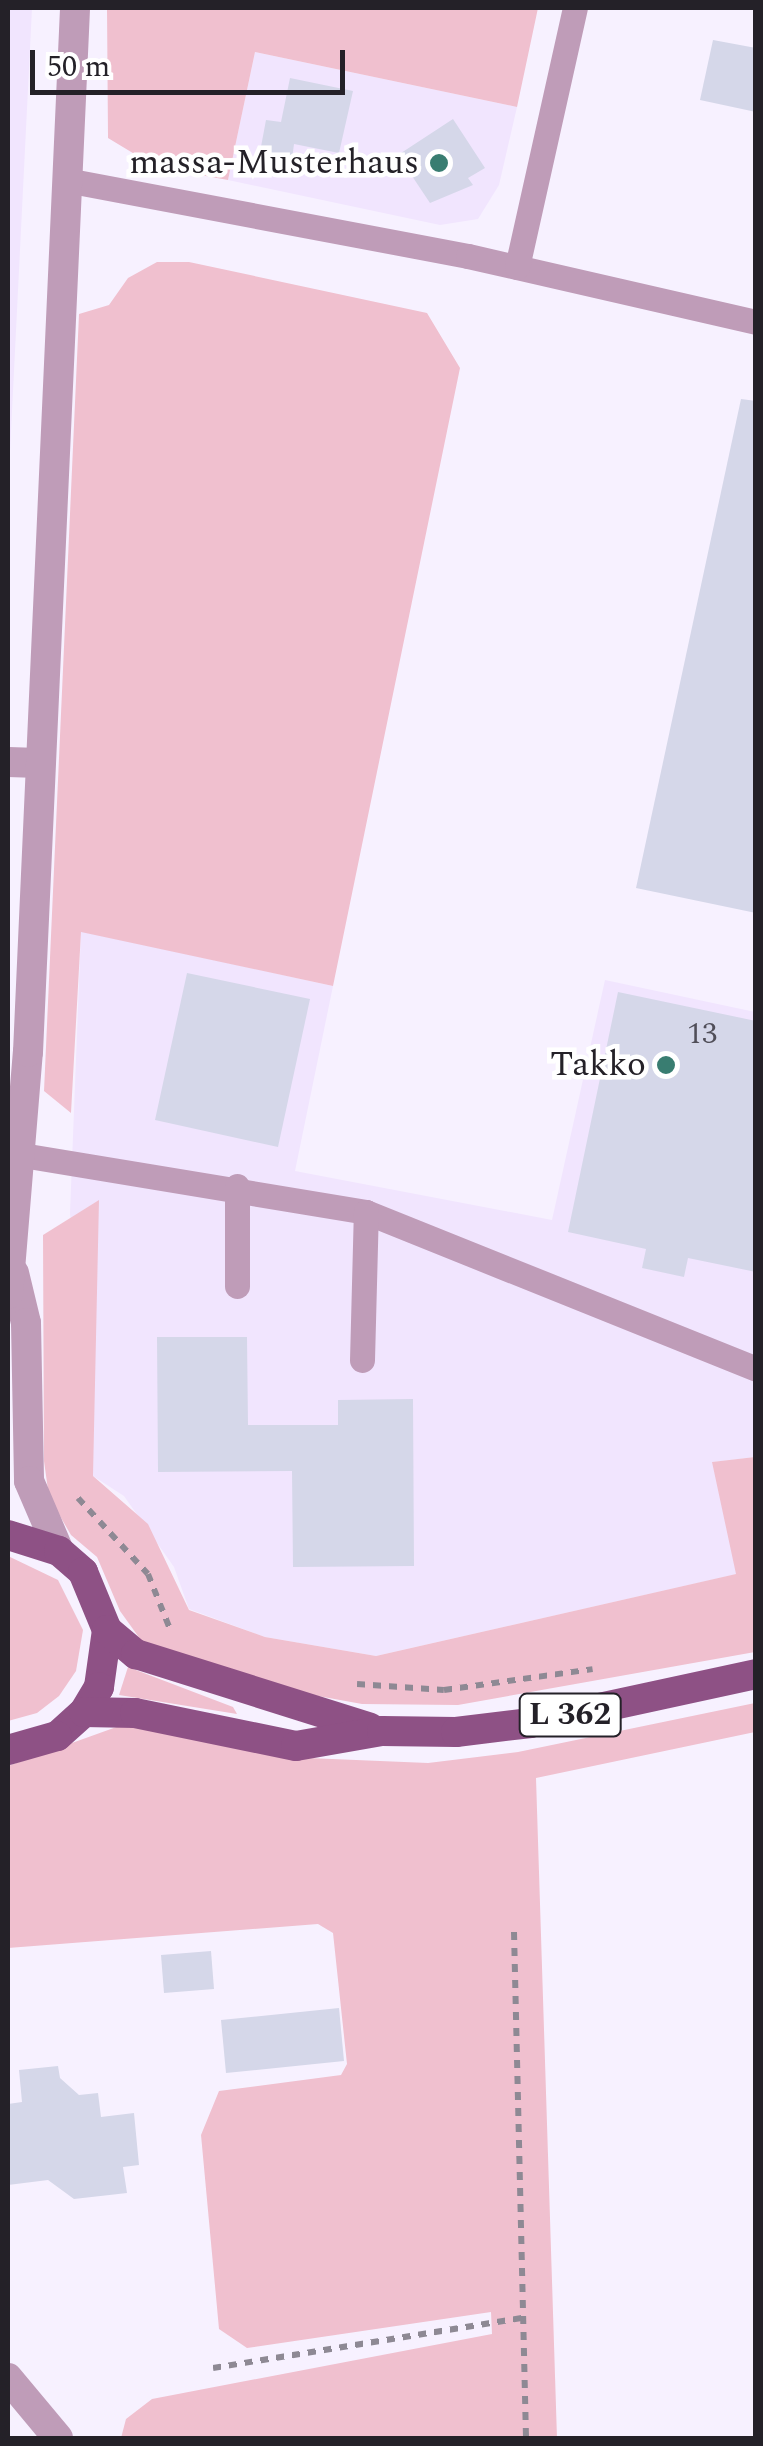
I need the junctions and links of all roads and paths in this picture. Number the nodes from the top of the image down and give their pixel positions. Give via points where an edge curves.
1 (75, 8) edge
2 (575, 8) edge
3 (66, 180) junction
4 (517, 268) junction
5 (756, 322) edge
6 (8, 762) edge
7 (39, 762) junction
8 (22, 1155) junction
9 (236, 1186) junction
10 (366, 1212) junction
11 (11, 1283) edge
12 (237, 1286) dead end
13 (362, 1360) dead end
14 (756, 1369) edge
15 (29, 1482) junction
16 (8, 1535) edge
17 (59, 1551) junction
18 (107, 1630) junction
19 (185, 1637) dead end
20 (614, 1666) dead end
21 (756, 1674) edge
22 (345, 1683) dead end
23 (84, 1712) junction
24 (382, 1731) junction
25 (8, 1750) edge
26 (514, 1932) dead end
27 (523, 2318) junction
28 (213, 2368) dead end
29 (8, 2378) edge
30 (58, 2438) edge
31 (526, 2438) edge

1 - 3 street
2 - 4 lane
3 - 4 lane
3 - 7 street
4 - 5 lane
6 - 7 street
7 - 8 street
8 - 9 lane
8 - 11 street
9 - 10 lane
9 - 12 lane
10 - 13 lane
10 - 14 lane
11 - 15 street via 26,1322
15 - 17 street
15 - 19 path via 52,1482 90,1506 148,1574 171,1631
16 - 17 main road
17 - 18 main road via 100,1600
18 - 23 main road via 103,1673
18 - 24 main road, L 362 via 136,1654 270,1702
20 - 22 path via 444,1690
21 - 24 main road, L 362 via 530,1724
23 - 24 main road, L 362 via 135,1713 296,1746
23 - 25 main road via 57,1736
26 - 27 path
27 - 28 path
27 - 31 path
29 - 30 street

